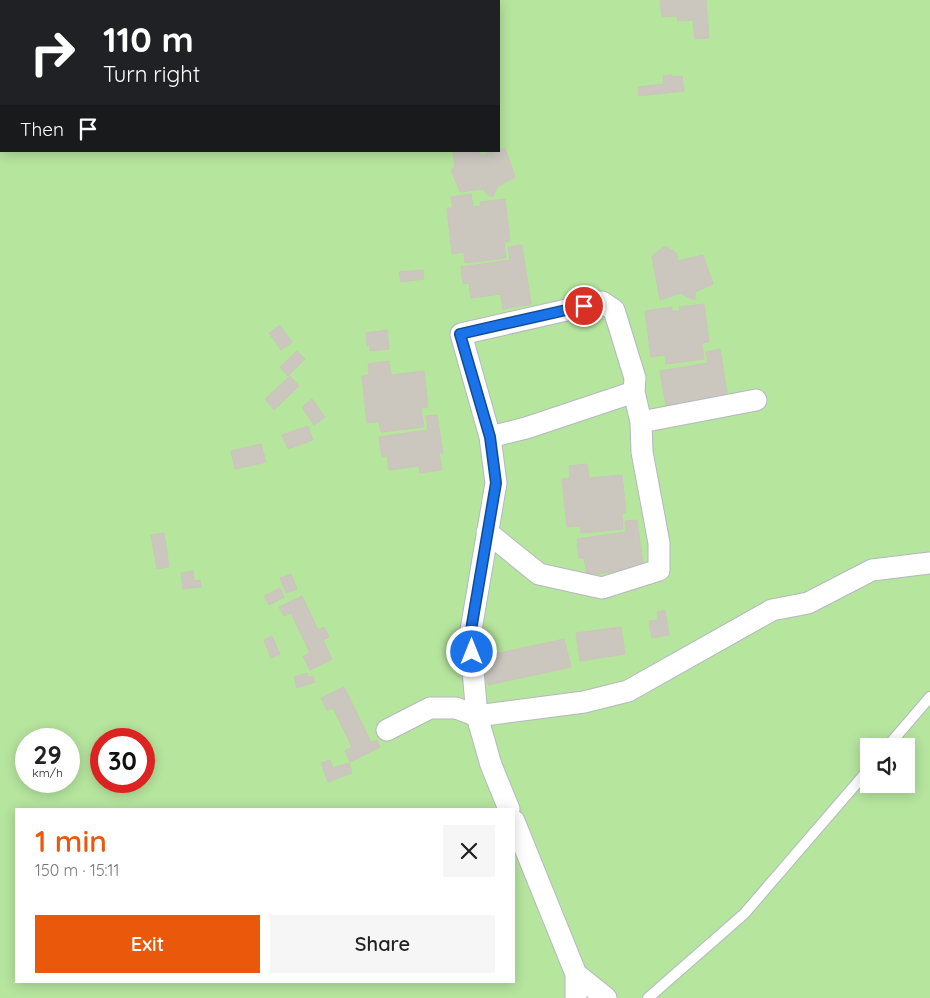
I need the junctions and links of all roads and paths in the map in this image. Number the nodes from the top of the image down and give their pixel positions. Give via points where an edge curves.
1 (634, 392) junction
2 (756, 400) dead end
3 (642, 422) junction
4 (490, 437) junction
5 (487, 532) junction
6 (930, 564) edge
7 (930, 697) edge
8 (477, 716) junction
9 (387, 730) dead end
10 (895, 738) edge
11 (860, 779) edge
12 (509, 808) edge
13 (515, 823) edge
14 (576, 974) junction
15 (576, 998) edge
16 (606, 998) edge
17 (648, 998) edge

1 - 3 street
1 - 4 street
1 - 4 street via 635,378 614,310 602,302 460,334
2 - 3 street
3 - 5 street via 642,452 659,543 659,570 602,588 539,574
4 - 5 street via 496,483
5 - 8 street via 470,636
6 - 8 street via 872,570 808,603 772,610 628,690 584,702
7 - 10 lane
8 - 9 street via 456,708 430,708
8 - 12 street via 491,765
11 - 17 lane via 744,914
13 - 14 street
14 - 15 street
14 - 16 street

